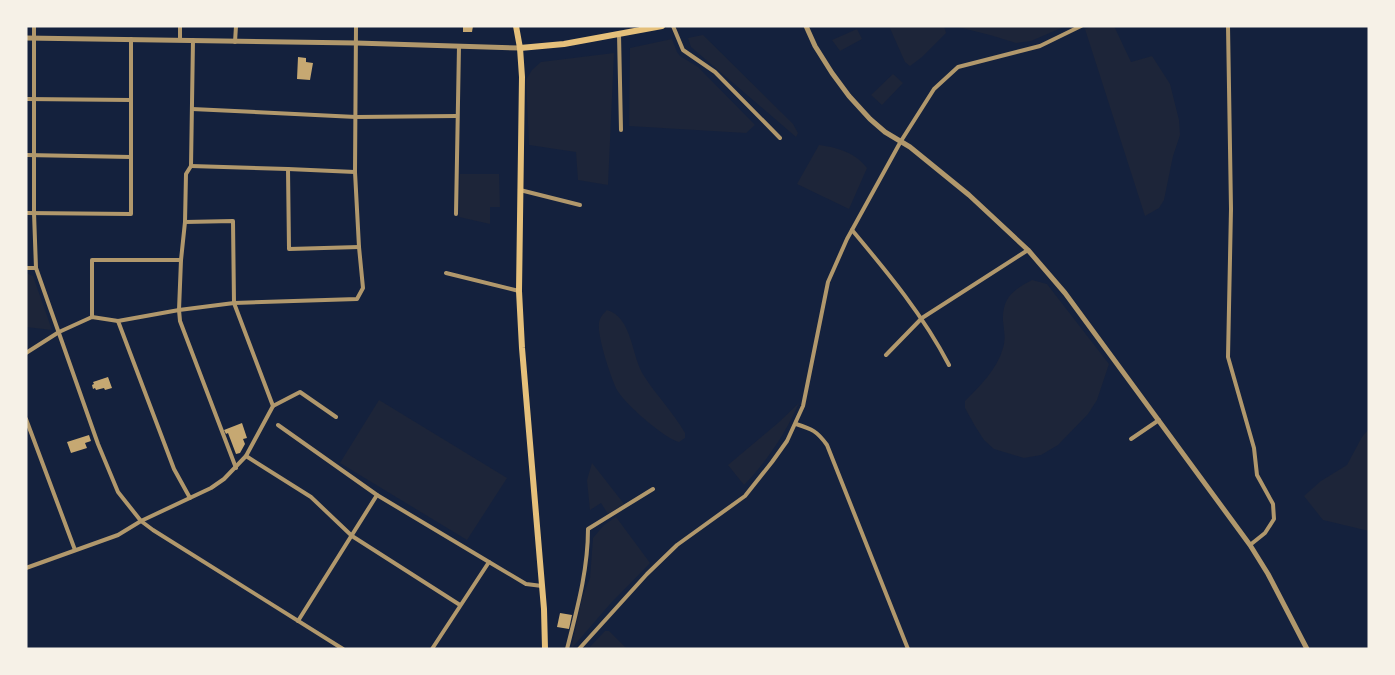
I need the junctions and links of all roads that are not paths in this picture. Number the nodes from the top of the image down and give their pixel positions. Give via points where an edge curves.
1 (34, 26) edge
2 (180, 26) edge
3 (236, 26) edge
4 (356, 26) edge
5 (516, 26) edge
6 (662, 26) edge
7 (673, 26) edge
8 (806, 26) edge
9 (1081, 26) edge
10 (1228, 26) edge
11 (632, 29) edge
12 (618, 34) junction
13 (26, 38) edge
14 (34, 38) junction
15 (131, 39) junction
16 (180, 40) junction
17 (193, 40) junction
18 (235, 42) junction
19 (356, 43) junction
20 (459, 46) junction
21 (520, 48) junction
22 (26, 99) edge
23 (34, 99) junction
24 (131, 100) junction
25 (192, 109) junction
26 (457, 116) junction
27 (356, 117) junction
28 (621, 130) dead end
29 (780, 138) dead end
30 (901, 141) junction
31 (26, 155) edge
32 (34, 155) junction
33 (131, 157) junction
34 (191, 166) junction
35 (288, 168) junction
36 (355, 172) junction
37 (520, 190) junction
38 (580, 205) dead end
39 (26, 213) edge
40 (34, 213) junction
41 (456, 214) dead end
42 (185, 222) junction
43 (852, 230) junction
44 (359, 247) junction
45 (1028, 250) junction
46 (181, 260) junction
47 (26, 268) edge
48 (36, 268) junction
49 (446, 273) dead end
50 (519, 291) junction
51 (234, 303) junction
52 (179, 310) junction
53 (92, 317) junction
54 (922, 318) junction
55 (118, 321) junction
56 (59, 332) junction
57 (26, 353) edge
58 (886, 355) dead end
59 (949, 365) dead end
60 (273, 406) junction
61 (336, 417) dead end
62 (26, 419) edge
63 (1159, 420) junction
64 (796, 424) junction
65 (278, 426) dead end
66 (1131, 439) dead end
67 (246, 456) junction
68 (236, 468) junction
69 (653, 489) dead end
70 (377, 495) junction
71 (190, 498) junction
72 (141, 521) junction
73 (352, 536) junction
74 (1250, 545) junction
75 (75, 550) junction
76 (489, 562) junction
77 (26, 568) edge
78 (542, 586) junction
79 (460, 605) junction
80 (298, 621) junction
81 (343, 649) edge
82 (432, 649) edge
83 (545, 649) edge
84 (568, 649) edge
85 (579, 649) edge
86 (908, 649) edge
87 (1308, 649) edge

1 - 14 street
2 - 16 street
3 - 18 street
4 - 19 street
5 - 21 main road
6 - 11 main road
7 - 29 street via 683,50 715,72
8 - 30 street via 815,46 849,96 885,132
9 - 30 street via 1040,46 958,67 934,88
10 - 74 street via 1231,209 1228,357 1254,448 1258,474 1272,504 1274,519 1265,533
11 - 12 main road
12 - 21 main road
12 - 28 street
13 - 14 street
14 - 15 street
14 - 23 street
15 - 16 street
15 - 24 street
16 - 17 street
17 - 18 street
17 - 25 street
18 - 19 street
19 - 20 street
19 - 27 street
20 - 21 street
20 - 26 street
21 - 37 main road
22 - 23 street
23 - 24 street
23 - 32 street
24 - 33 street
25 - 27 street
25 - 34 street
26 - 27 street
26 - 41 street
27 - 36 street
30 - 43 street
30 - 45 street via 969,195
31 - 32 street
32 - 33 street
32 - 40 street
33 - 40 street via 131,214
34 - 35 street
34 - 42 street via 186,174
35 - 36 street
35 - 44 street via 289,249
36 - 44 street
37 - 38 street
37 - 50 main road
39 - 40 street
40 - 48 street
42 - 46 street
42 - 51 street via 233,221
43 - 54 street
43 - 64 street via 828,282 803,406
44 - 51 street via 363,288 357,299
45 - 54 street
45 - 63 street via 1065,293
46 - 52 street
46 - 53 street via 92,260
47 - 48 street
48 - 56 street
49 - 50 street
50 - 78 main road
51 - 52 street
51 - 60 street
52 - 55 street
52 - 68 street via 180,321
53 - 55 street
53 - 56 street
54 - 58 street
54 - 59 street
55 - 71 street via 174,469
56 - 57 street
56 - 72 street via 118,492
60 - 61 street via 300,392
60 - 67 street
62 - 75 street
63 - 66 street
63 - 74 street
64 - 85 street via 772,462 744,496 677,546 642,579
64 - 86 street via 820,434 827,445
65 - 70 street
67 - 68 street
67 - 73 street via 311,497
68 - 71 street via 211,488
69 - 84 street via 588,529 588,554
70 - 73 street
70 - 76 street
71 - 72 street
72 - 75 street via 118,535
72 - 80 street
73 - 79 street
73 - 80 street
74 - 87 street
75 - 77 street
76 - 78 street via 526,584
76 - 79 street
78 - 83 main road
79 - 82 street
80 - 81 street

